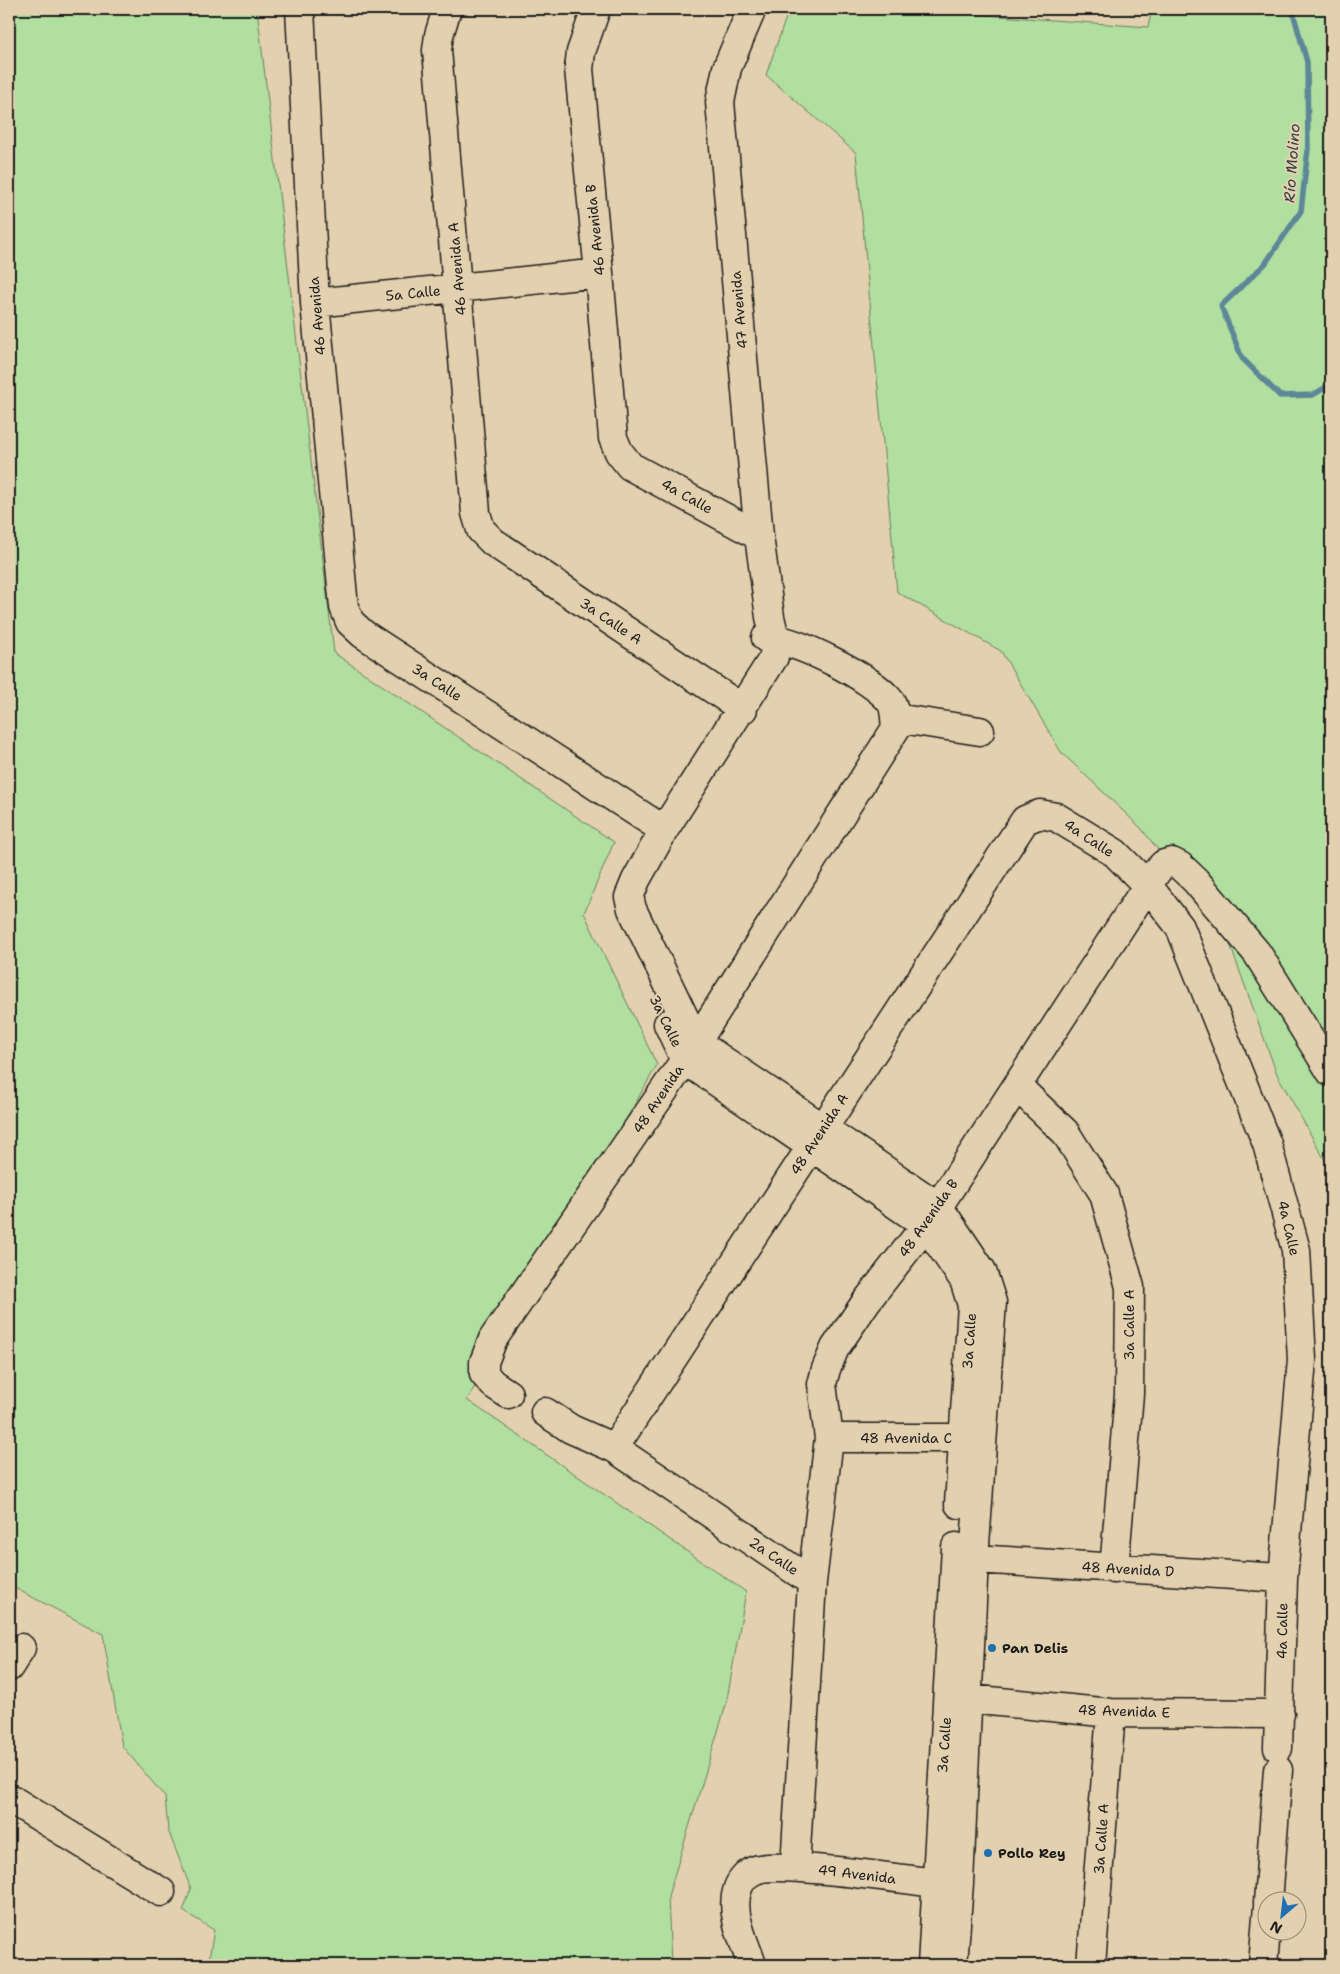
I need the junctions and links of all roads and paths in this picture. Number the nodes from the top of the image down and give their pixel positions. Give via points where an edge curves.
1 (300, 9) edge
2 (448, 9) edge
3 (596, 9) edge
4 (752, 9) edge
5 (600, 273) junction
6 (459, 288) junction
7 (315, 303) junction
8 (619, 452) joint
9 (481, 530) joint
10 (759, 536) junction
11 (350, 622) joint
12 (770, 631) junction
13 (736, 704) junction
14 (895, 718) junction
15 (980, 731) dead end
16 (1024, 820) joint
17 (658, 826) junction
18 (1149, 887) junction
19 (690, 1051) junction
20 (1331, 1072) edge
21 (1017, 1086) junction
22 (816, 1137) junction
23 (932, 1215) junction
24 (508, 1394) dead end
25 (545, 1412) dead end
26 (830, 1438) junction
27 (973, 1438) junction
28 (614, 1448) junction
29 (974, 1559) junction
30 (1114, 1569) junction
31 (1283, 1578) junction
32 (812, 1582) junction
33 (969, 1698) junction
34 (1111, 1713) junction
35 (1280, 1714) junction
36 (9, 1798) edge
37 (796, 1867) junction
38 (947, 1883) junction
39 (161, 1892) dead end
40 (1269, 1892) edge
41 (1265, 1942) edge
42 (752, 1965) edge
43 (932, 1965) edge
44 (953, 1965) edge
45 (1091, 1965) edge
46 (1263, 1965) edge

1 - 7 street, 46 Avenida
2 - 6 street, 46 Avenida A via 437,50
3 - 5 street, 46 Avenida B via 581,52 579,69
4 - 10 street, 47 Avenida via 727,68 720,102
5 - 6 street, 5a Calle
5 - 8 street, 46 Avenida B via 613,438
6 - 7 street, 5a Calle
6 - 9 street, 46 Avenida A via 476,513
7 - 11 street, 46 Avenida via 344,607
8 - 10 street, 4a Calle via 630,466
9 - 13 street, 3a Calle A via 493,542
10 - 12 street, 47 Avenida
11 - 17 street, 3a Calle via 363,634
12 - 13 street, 3a Calle
12 - 14 street via 868,681 892,703
13 - 17 street, 3a Calle
14 - 15 street
14 - 19 street, 48 Avenida via 896,728 892,736
16 - 18 street, 4a Calle via 1040,814 1056,816 1115,853
16 - 22 street, 48 Avenida A
17 - 19 street, 3a Calle via 629,898
18 - 20 street, 48 Avenida B via 1164,864 1172,862 1195,880 1257,953
18 - 21 street, 48 Avenida B
18 - 31 street, 4a Calle via 1180,926 1267,1144 1296,1250 1302,1360
19 - 22 street, 3a Calle
19 - 24 street, 48 Avenida via 493,1339 484,1362 484,1374
21 - 23 street, 48 Avenida B
21 - 30 street, 3a Calle A via 1065,1132 1104,1194 1130,1287 1129,1394
22 - 23 street, 3a Calle
22 - 28 street, 48 Avenida A
23 - 26 street, 48 Avenida B via 835,1348 822,1384
23 - 27 street, 3a Calle via 982,1271 992,1302
25 - 28 street, 2a Calle via 571,1429
26 - 27 street, 48 Avenida C
26 - 32 street, 48 Avenida B
27 - 29 street, 3a Calle
27 - 38 street, 3a Calle
28 - 32 street, 2a Calle
29 - 30 street, 48 Avenida D
29 - 33 street, 3a Calle
30 - 31 street, 48 Avenida D
31 - 35 street, 4a Calle
32 - 37 street, 2a Calle
33 - 34 street, 48 Avenida E
33 - 38 street, 3a Calle
34 - 35 street, 48 Avenida E
34 - 45 street, 3a Calle A
35 - 40 street, 4a Calle
36 - 39 street
37 - 38 street, 49 Avenida
37 - 42 street, 49 Avenida via 754,1870 743,1878 737,1891 735,1910
38 - 43 street, 3a Calle
38 - 44 street, 3a Calle
41 - 46 street

